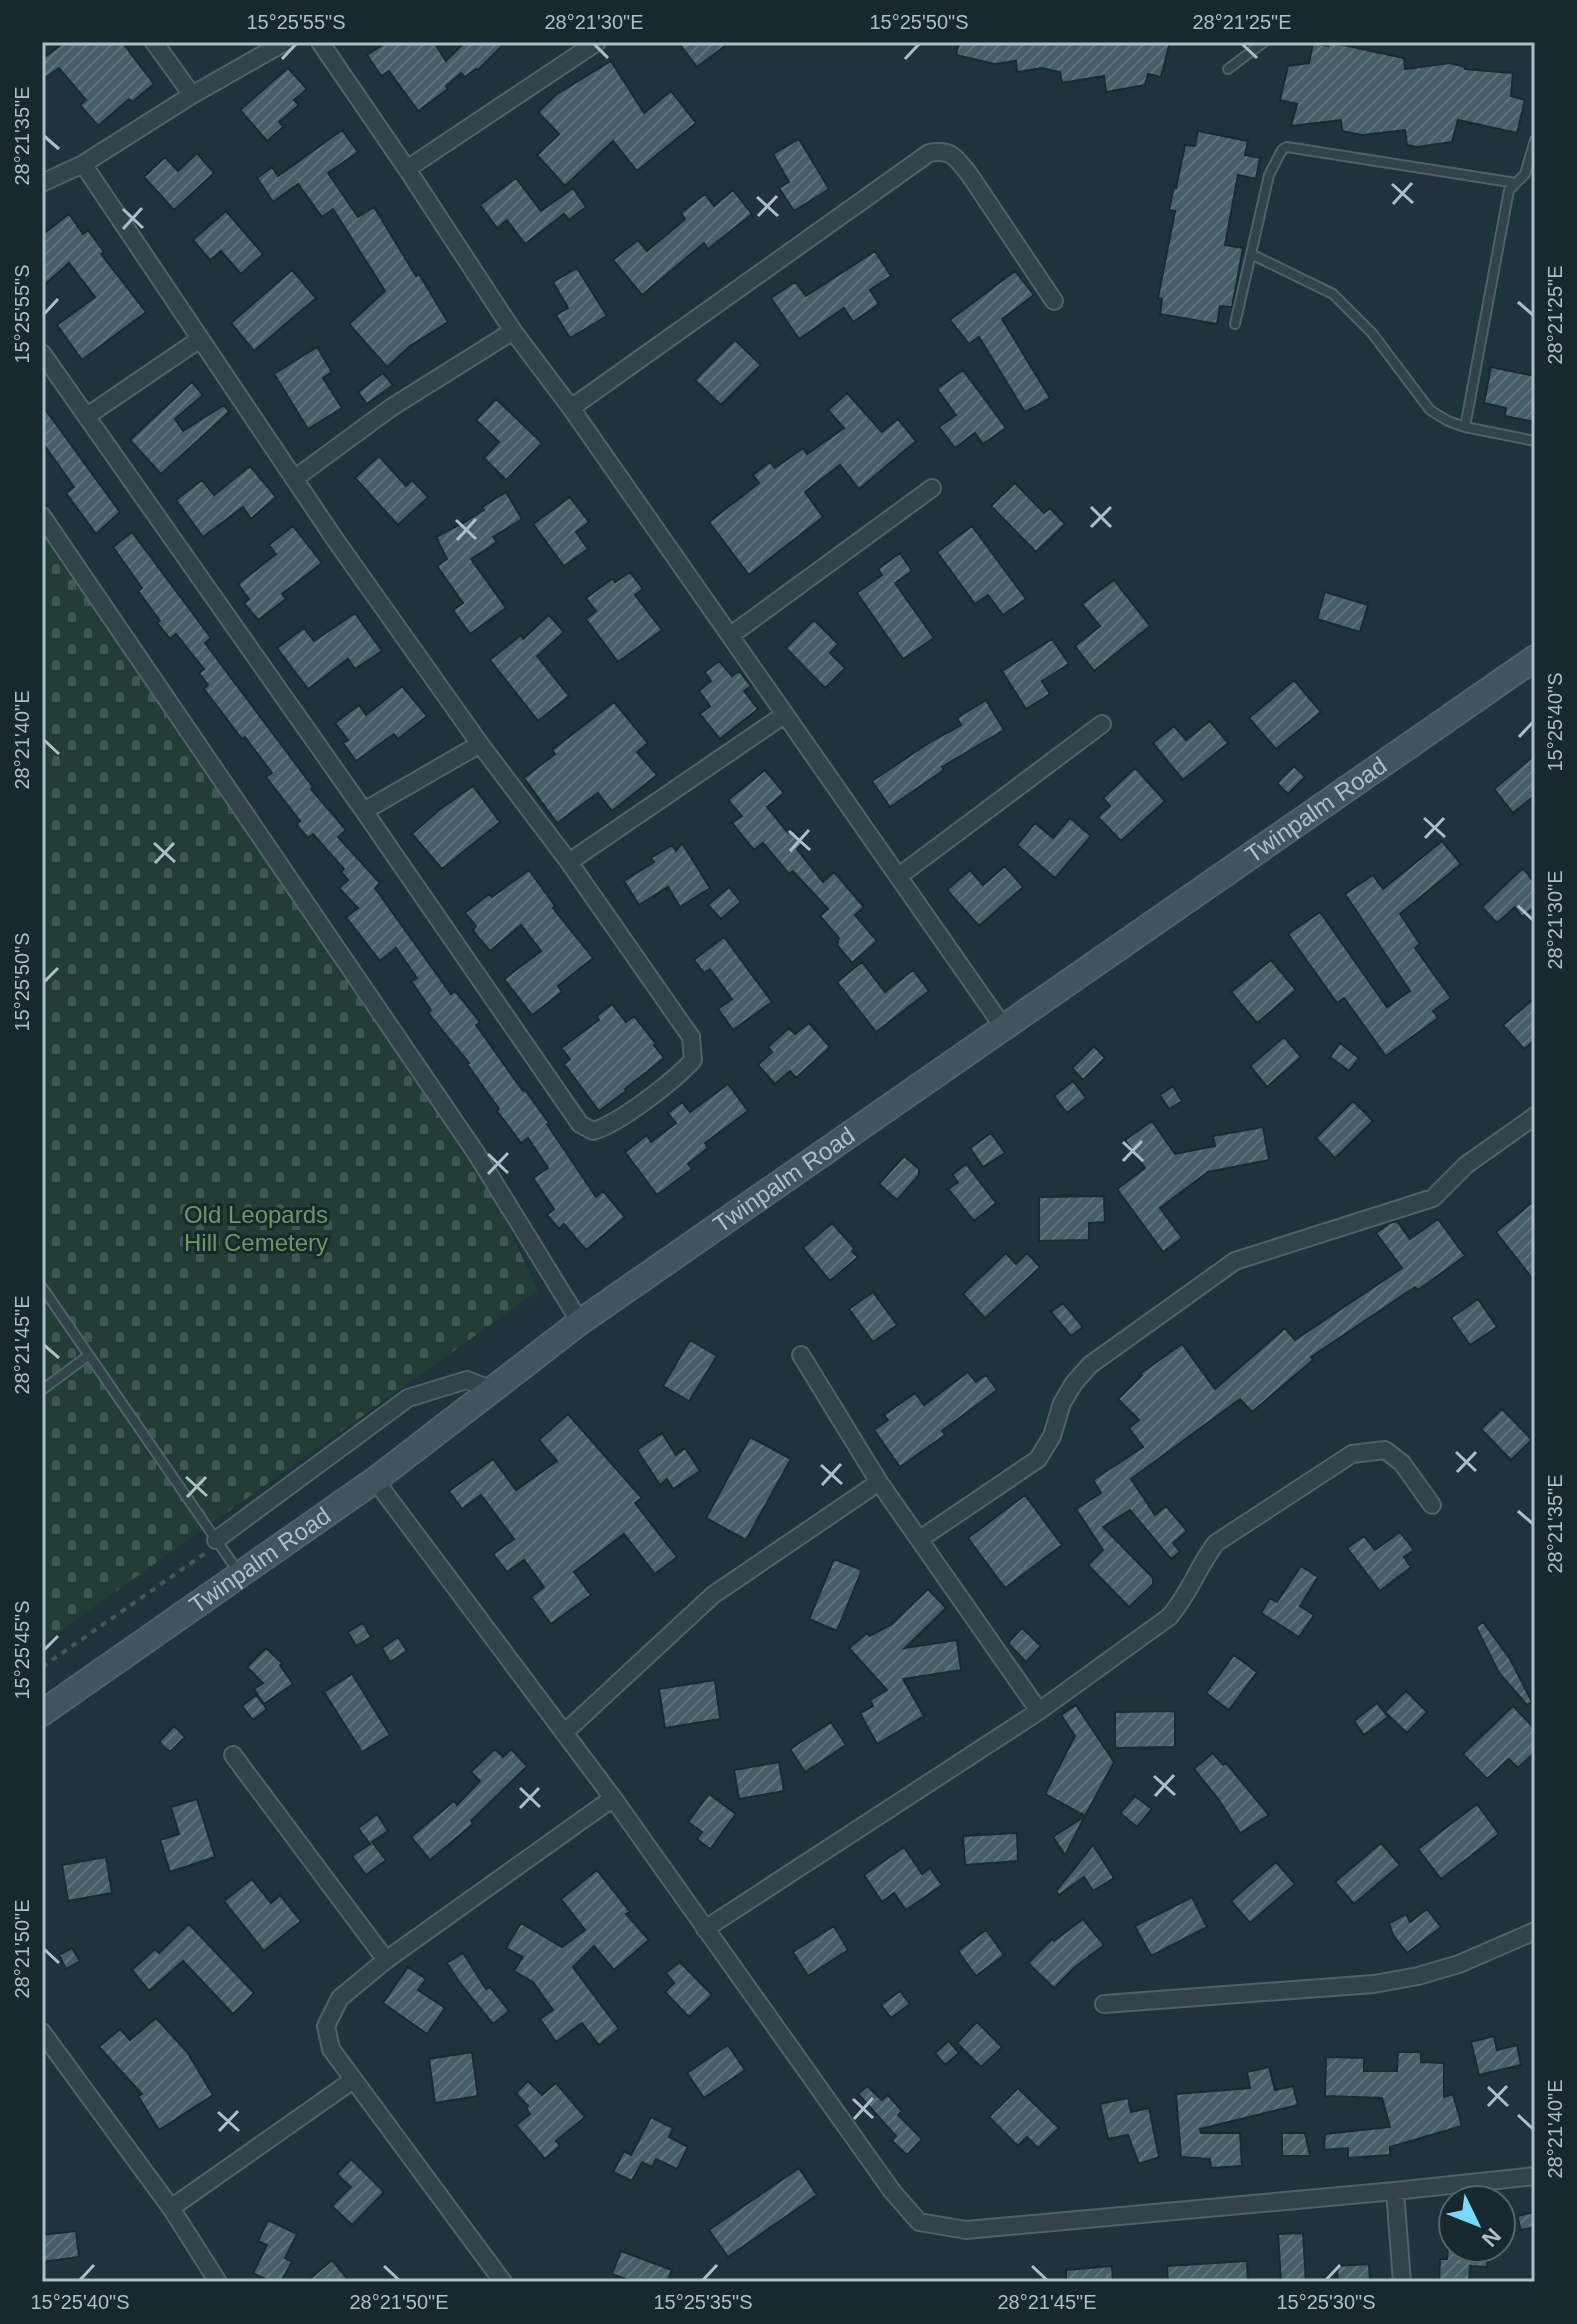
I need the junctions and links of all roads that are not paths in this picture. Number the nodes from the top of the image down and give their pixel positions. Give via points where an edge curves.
1 (154, 42) edge
2 (285, 42) edge
3 (320, 42) edge
4 (597, 42) edge
5 (1264, 42) edge
6 (1228, 69) dead end
7 (192, 95) junction
8 (1535, 140) edge
9 (1533, 154) edge
10 (83, 164) junction
11 (407, 169) junction
12 (42, 183) edge
13 (1516, 183) junction
14 (1251, 254) junction
15 (1054, 301) dead end
16 (1235, 324) dead end
17 (513, 331) junction
18 (200, 339) junction
19 (42, 353) edge
20 (571, 408) junction
21 (87, 416) junction
22 (1465, 427) junction
23 (1535, 441) edge
24 (294, 479) junction
25 (932, 488) dead end
26 (42, 516) edge
27 (731, 635) junction
28 (1535, 658) edge
29 (784, 715) junction
30 (1102, 724) dead end
31 (480, 744) junction
32 (364, 811) junction
33 (569, 862) junction
34 (899, 876) junction
35 (1004, 1028) junction
36 (1535, 1116) edge
37 (42, 1287) edge
38 (580, 1322) junction
39 (89, 1355) junction
40 (801, 1355) dead end
41 (42, 1390) edge
42 (493, 1390) junction
43 (375, 1480) junction
44 (879, 1482) junction
45 (1432, 1505) dead end
46 (920, 1539) junction
47 (218, 1542) junction
48 (240, 1575) junction
49 (1039, 1711) junction
50 (42, 1713) edge
51 (564, 1733) junction
52 (233, 1755) dead end
53 (613, 1798) junction
54 (705, 1929) junction
55 (1535, 1931) edge
56 (386, 1960) junction
57 (1104, 2004) dead end
58 (42, 2032) edge
59 (353, 2080) junction
60 (1535, 2176) edge
61 (1395, 2191) junction
62 (171, 2208) junction
63 (218, 2282) edge
64 (503, 2282) edge
65 (1402, 2282) edge

1 - 7 street
2 - 7 street
3 - 11 street
4 - 11 street
5 - 6 lane
7 - 10 street
8 - 9 lane
9 - 13 lane
10 - 12 street
10 - 18 street
11 - 17 street
13 - 14 lane via 1287,147 1269,175
13 - 22 lane via 1509,190
14 - 16 lane
14 - 22 lane via 1333,294 1372,333 1430,410
15 - 20 street via 969,174 943,151 929,153
17 - 20 street
17 - 24 street via 392,407
18 - 21 street
18 - 24 street
19 - 21 street
20 - 27 street
21 - 32 street
22 - 23 lane
24 - 31 street
25 - 27 street
26 - 38 street via 476,1153
27 - 29 street
28 - 35 main road, Twinpalm Road
29 - 33 street
29 - 34 street
30 - 34 street
31 - 32 street
31 - 33 street
32 - 33 street via 580,1124 593,1131 608,1127 681,1073 693,1060 691,1037
34 - 35 street
35 - 38 main road, Twinpalm Road
36 - 46 street via 1466,1165 1433,1198 1235,1261 1090,1365 1062,1403 1038,1459
37 - 39 lane
38 - 42 main road, Twinpalm Road
39 - 41 lane
39 - 47 lane
40 - 44 street
42 - 43 main road, Twinpalm Road
42 - 47 street via 467,1380 408,1398
43 - 48 main road, Twinpalm Road
43 - 51 street
44 - 46 street
44 - 51 street via 713,1595
45 - 49 street via 1402,1463 1385,1450 1352,1454 1216,1543 1169,1617
46 - 49 street
47 - 48 lane
48 - 50 main road, Twinpalm Road
49 - 54 street
51 - 53 street
52 - 56 street
53 - 54 street
53 - 56 street
54 - 61 street via 919,2222 966,2230
55 - 57 street via 1459,1964 1374,1984
56 - 59 street via 340,1998 326,2026 331,2049
58 - 62 street
59 - 62 street
59 - 64 street
60 - 61 street
61 - 65 street
62 - 63 street

